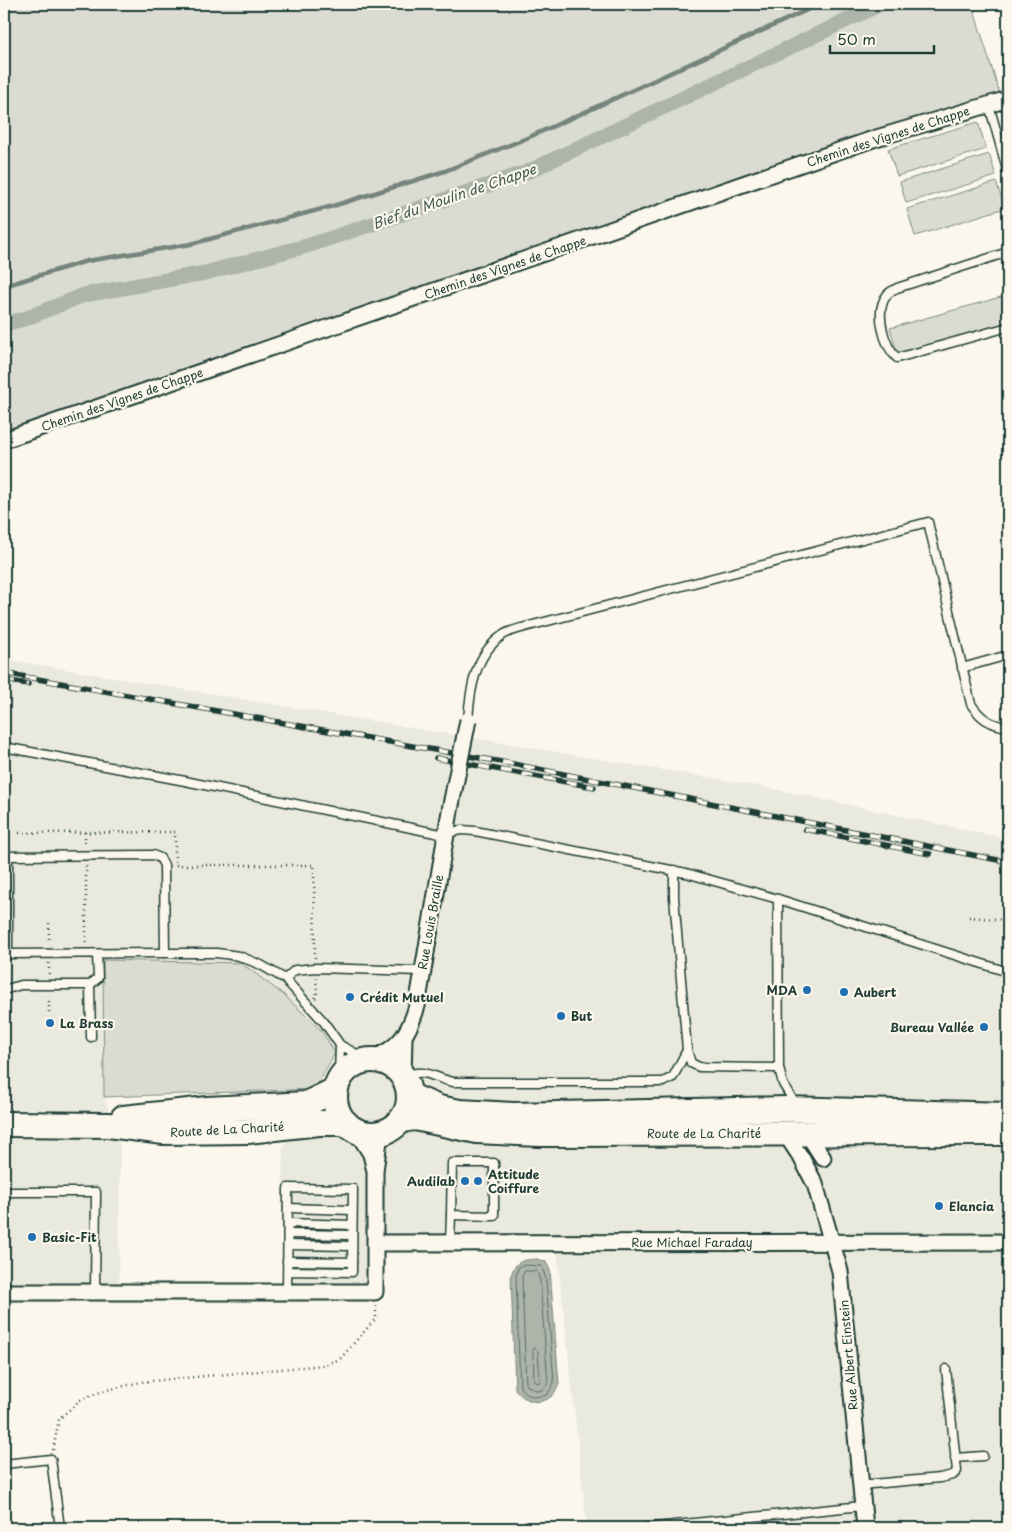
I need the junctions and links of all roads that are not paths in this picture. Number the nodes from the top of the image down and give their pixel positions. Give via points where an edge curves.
1 (1008, 99) edge
2 (989, 105) junction
3 (1008, 173) edge
4 (1008, 252) edge
5 (1008, 327) edge
6 (4, 440) edge
7 (1008, 655) edge
8 (962, 668) junction
9 (468, 720) joint
10 (1008, 727) edge
11 (4, 747) edge
12 (445, 834) junction
13 (6, 856) edge
14 (674, 870) junction
15 (778, 898) junction
16 (165, 953) junction
17 (6, 954) edge
18 (97, 954) junction
19 (422, 971) junction
20 (1008, 972) edge
21 (285, 979) junction
22 (90, 985) junction
23 (7, 989) dead end
24 (91, 1036) dead end
25 (404, 1038) junction
26 (340, 1045) junction
27 (687, 1050) junction
28 (370, 1060) junction
29 (779, 1068) junction
30 (337, 1084) junction
31 (406, 1085) junction
32 (1008, 1115) edge
33 (401, 1120) junction
34 (4, 1124) edge
35 (79, 1124) junction
36 (798, 1125) junction
37 (351, 1127) junction
38 (380, 1133) junction
39 (844, 1133) junction
40 (1008, 1133) edge
41 (823, 1158) junction
42 (375, 1172) junction
43 (815, 1184) junction
44 (4, 1192) edge
45 (288, 1208) junction
46 (352, 1210) junction
47 (451, 1215) junction
48 (288, 1223) junction
49 (352, 1225) junction
50 (288, 1234) junction
51 (352, 1235) junction
52 (832, 1241) junction
53 (1008, 1242) edge
54 (376, 1243) junction
55 (450, 1243) junction
56 (288, 1245) junction
57 (352, 1246) junction
58 (287, 1261) junction
59 (352, 1262) junction
60 (287, 1270) junction
61 (4, 1292) edge
62 (95, 1292) junction
63 (287, 1293) junction
64 (946, 1369) dead end
65 (983, 1456) dead end
66 (955, 1458) junction
67 (4, 1464) edge
68 (860, 1485) junction
69 (862, 1506) junction
70 (60, 1528) edge
71 (645, 1528) edge
72 (865, 1528) edge

1 - 2 street, Chemin des Vignes de Chappe
2 - 3 lane
2 - 6 street, Chemin des Vignes de Chappe via 873,139
4 - 5 lane via 897,288 887,296 880,315 890,351 897,358
7 - 8 lane
8 - 9 lane via 928,522 503,635 487,649 477,666 469,698
8 - 10 lane via 971,704 980,718 996,726
9 - 12 street, Rue Louis Braille, bridge
11 - 12 lane
12 - 14 lane via 475,831
12 - 19 street, Rue Louis Braille
13 - 16 lane via 153,855 160,858 164,864
13 - 17 lane
14 - 15 lane
14 - 27 lane
15 - 20 lane
15 - 29 lane
16 - 18 lane
16 - 21 lane via 239,956
17 - 18 lane
18 - 22 lane via 98,978
19 - 21 lane via 315,968 295,970
19 - 25 street, Rue Louis Braille via 417,1006
21 - 26 lane
22 - 23 lane via 21,985
22 - 24 lane
25 - 28 street
25 - 31 street, Rue Louis Braille
26 - 28 lane
26 - 30 lane
27 - 29 lane via 691,1063 699,1067
27 - 31 lane via 673,1077 663,1082 453,1082 419,1071
28 - 30 main road via 348,1068
28 - 31 main road via 389,1064
29 - 36 lane
30 - 35 main road, Route de La Charité via 306,1104 161,1113
30 - 37 main road via 336,1108
31 - 33 main road via 407,1108
31 - 36 main road, Route de La Charité via 439,1108 460,1112 513,1115 771,1109
32 - 36 main road via 1004,1120 808,1122
33 - 36 main road, Route de La Charité via 415,1118 494,1132
33 - 38 main road
34 - 35 main road, Route de La Charité
35 - 37 main road, Route de La Charité via 164,1132 248,1130 319,1123
36 - 39 main road, Route de La Charité
36 - 41 street
36 - 43 street, Rue Albert Einstein
37 - 38 main road via 368,1134
37 - 42 street via 371,1154
38 - 42 street
39 - 40 main road, Route de La Charité
39 - 41 street
41 - 43 street
42 - 54 street
43 - 52 street, Rue Albert Einstein
44 - 62 lane via 96,1192
45 - 46 lane
45 - 46 lane via 288,1188 353,1188
45 - 48 lane
46 - 49 lane
47 - 47 lane via 452,1163 494,1163 494,1216
47 - 55 lane
48 - 49 lane
48 - 50 lane
49 - 51 lane
50 - 51 lane
50 - 56 lane
51 - 57 lane
52 - 53 street, Rue Michael Faraday
52 - 55 street, Rue Michael Faraday
52 - 68 street, Rue Albert Einstein via 840,1271
54 - 55 street, Rue Michael Faraday
54 - 63 street via 375,1292
56 - 57 lane
56 - 58 lane
57 - 59 lane
58 - 59 lane
58 - 60 lane
59 - 60 lane via 352,1272
60 - 63 lane
61 - 62 street
62 - 63 street
64 - 66 lane
65 - 66 lane
66 - 68 lane via 957,1471 953,1476
67 - 70 lane via 51,1459
68 - 69 street, Rue Albert Einstein
69 - 71 lane
69 - 72 street, Rue Albert Einstein

